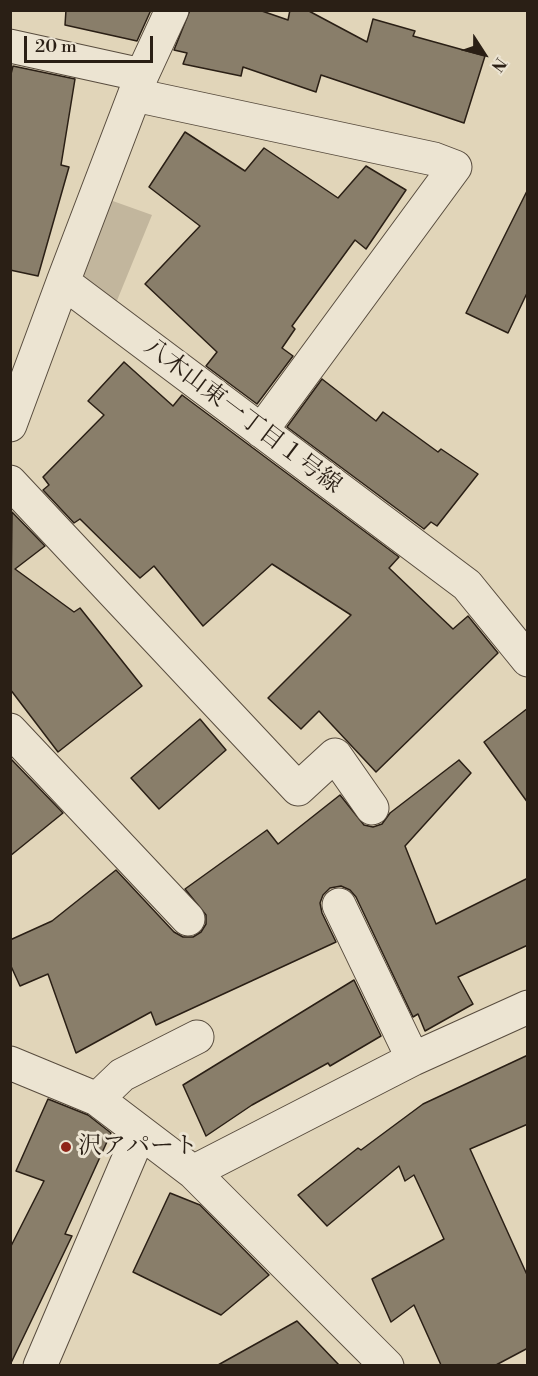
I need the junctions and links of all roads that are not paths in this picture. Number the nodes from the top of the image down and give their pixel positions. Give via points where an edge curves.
1 (172, 10) edge
2 (10, 46) edge
3 (139, 85) junction
4 (63, 282) junction
5 (10, 425) edge
6 (261, 431) junction
7 (10, 482) edge
8 (528, 660) edge
9 (10, 730) edge
10 (372, 808) dead end
11 (339, 905) dead end
12 (188, 919) dead end
13 (528, 1007) edge
14 (197, 1036) dead end
15 (413, 1059) junction
16 (10, 1063) edge
17 (98, 1099) junction
18 (140, 1132) junction
19 (193, 1172) junction
20 (40, 1365) edge
21 (387, 1365) edge

1 - 3 street
2 - 3 street
3 - 4 street
3 - 6 street via 455,167
4 - 5 street
4 - 6 street, 八木山東一丁目１号線
6 - 8 street, 八木山東一丁目１号線 via 467,585
7 - 10 street via 298,789 335,755
9 - 12 street
11 - 15 street
13 - 15 street
14 - 17 street via 122,1075
15 - 19 street
16 - 17 street
17 - 18 street
18 - 19 street
18 - 20 street
19 - 21 street

